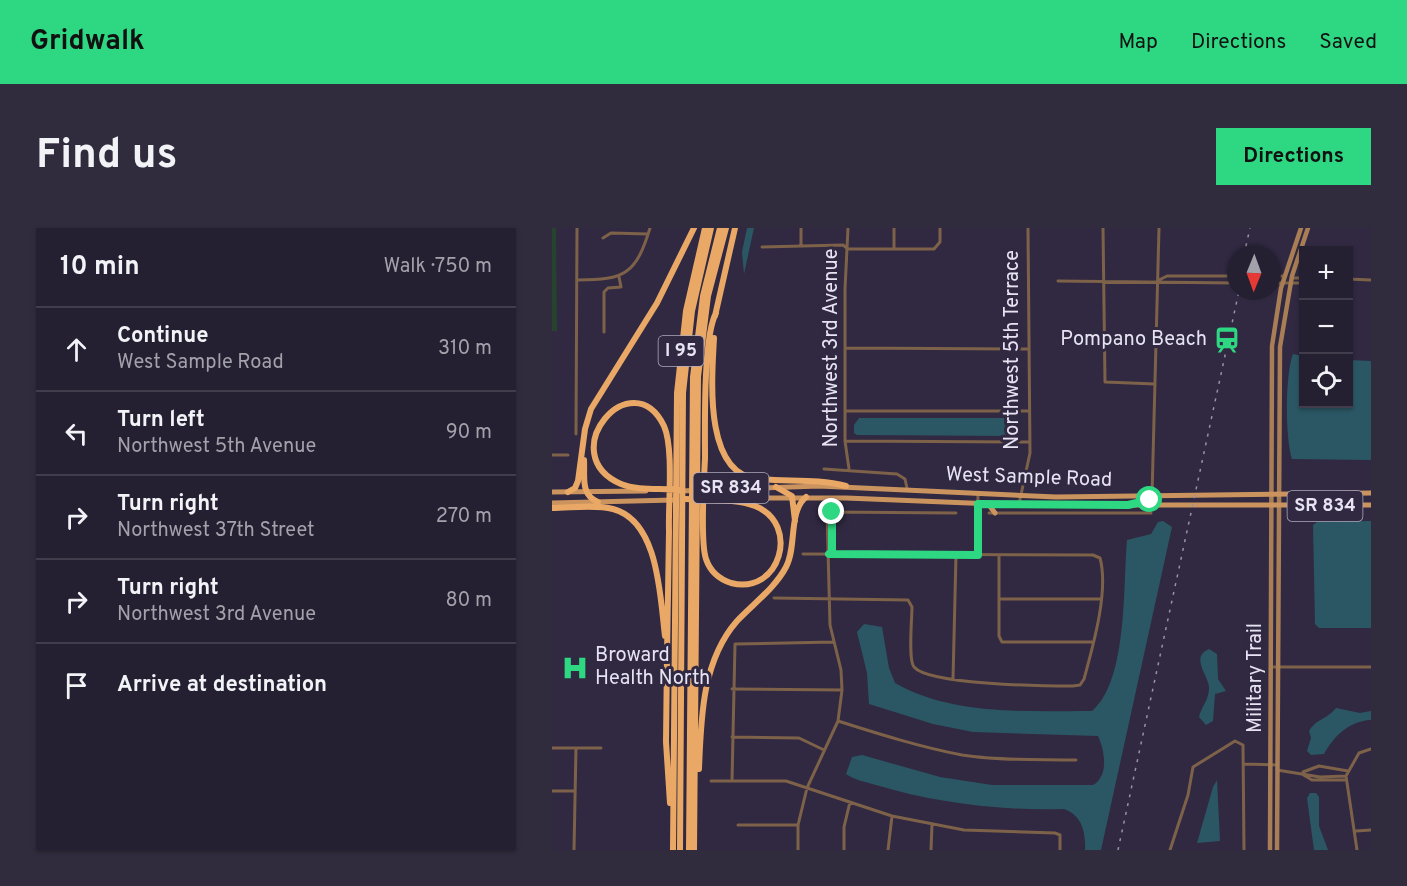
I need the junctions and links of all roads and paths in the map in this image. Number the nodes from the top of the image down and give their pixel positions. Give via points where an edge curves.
1 (577, 228) edge
2 (650, 228) edge
3 (694, 228) edge
4 (705, 228) edge
5 (711, 228) edge
6 (720, 228) edge
7 (726, 228) edge
8 (735, 228) edge
9 (801, 228) edge
10 (848, 228) edge
11 (894, 228) edge
12 (940, 228) edge
13 (1028, 228) edge
14 (1103, 228) edge
15 (1159, 228) edge
16 (1301, 228) edge
17 (1308, 228) edge
18 (648, 234) junction
19 (603, 238) dead end
20 (801, 245) junction
21 (762, 247) dead end
22 (848, 249) junction
23 (894, 249) junction
24 (1227, 276) edge
25 (1284, 276) junction
26 (619, 277) junction
27 (1299, 279) edge
28 (1353, 279) edge
29 (578, 280) junction
30 (1159, 280) junction
31 (1371, 280) edge
32 (1058, 281) dead end
33 (1291, 281) junction
34 (1104, 282) junction
35 (1299, 282) edge
36 (1227, 283) edge
37 (1282, 283) junction
38 (716, 313) junction
39 (604, 332) dead end
40 (845, 348) junction
41 (1028, 349) junction
42 (1155, 384) junction
43 (845, 411) junction
44 (1029, 411) junction
45 (576, 434) dead end
46 (845, 441) junction
47 (1030, 442) junction
48 (583, 451) junction
49 (552, 455) edge
50 (568, 455) dead end
51 (824, 469) dead end
52 (849, 469) junction
53 (694, 475) junction
54 (680, 476) junction
55 (846, 486) junction
56 (777, 487) junction
57 (907, 488) junction
58 (686, 490) junction
59 (552, 492) edge
60 (568, 492) junction
61 (585, 492) junction
62 (978, 492) junction
63 (1371, 493) edge
64 (1271, 494) junction
65 (1280, 494) junction
66 (1020, 495) junction
67 (1152, 496) junction
68 (793, 497) junction
69 (806, 497) junction
70 (686, 500) junction
71 (598, 502) junction
72 (978, 504) junction
73 (989, 505) junction
74 (1126, 505) junction
75 (1371, 505) edge
76 (552, 506) edge
77 (1019, 506) junction
78 (1271, 506) junction
79 (1280, 506) junction
80 (832, 512) junction
81 (956, 513) dead end
82 (992, 513) joint
83 (1125, 513) junction
84 (1151, 513) dead end
85 (694, 514) junction
86 (679, 515) junction
87 (795, 521) junction
88 (803, 554) dead end
89 (829, 554) junction
90 (956, 555) junction
91 (978, 555) junction
92 (999, 555) junction
93 (774, 598) dead end
94 (830, 598) junction
95 (999, 599) junction
96 (1100, 599) junction
97 (834, 642) junction
98 (1094, 642) junction
99 (667, 656) junction
100 (1271, 667) junction
101 (1278, 667) junction
102 (1371, 667) edge
103 (954, 679) junction
104 (732, 689) junction
105 (842, 690) junction
106 (838, 721) junction
107 (732, 737) junction
108 (552, 748) edge
109 (576, 748) junction
110 (601, 748) dead end
111 (1371, 748) edge
112 (824, 750) junction
113 (1076, 760) dead end
114 (1243, 764) junction
115 (1270, 765) junction
116 (1277, 767) junction
117 (1301, 773) junction
118 (1347, 776) junction
119 (711, 781) dead end
120 (732, 781) junction
121 (807, 788) junction
122 (552, 791) edge
123 (575, 791) junction
124 (850, 802) junction
125 (892, 816) junction
126 (694, 823) junction
127 (932, 824) junction
128 (738, 825) dead end
129 (798, 825) junction
130 (1371, 830) edge
131 (1356, 831) junction
132 (673, 837) junction
133 (574, 850) edge
134 (673, 850) edge
135 (680, 850) edge
136 (688, 850) edge
137 (694, 850) edge
138 (798, 850) edge
139 (844, 850) edge
140 (888, 850) edge
141 (931, 850) edge
142 (1060, 850) edge
143 (1170, 850) edge
144 (1244, 850) edge
145 (1270, 850) edge
146 (1277, 850) edge
147 (1357, 850) edge

1 - 29 street
2 - 18 street
3 - 48 highway via 657,303 594,403 586,424
4 - 54 highway, I 95 via 681,352
5 - 54 highway via 688,331
6 - 53 highway via 707,275 696,346
7 - 53 highway, I 95 via 702,337
8 - 38 highway
9 - 20 street
10 - 22 street, Northwest 3rd Avenue
11 - 23 street
12 - 23 street via 938,247
13 - 41 street, Northwest 5th Terrace
14 - 34 street
15 - 30 street
16 - 25 street, Military Trail
17 - 33 street, Military Trail
18 - 19 street via 611,233
18 - 26 street via 637,263
20 - 21 street
20 - 22 street via 843,245
22 - 23 street
22 - 40 street, Northwest 3rd Avenue
24 - 30 street via 1167,276
25 - 33 street
25 - 37 street, Military Trail
26 - 29 street
26 - 39 street via 621,287 604,292
27 - 33 street
28 - 31 street
29 - 45 street
30 - 34 street
30 - 36 street
30 - 42 street
32 - 34 street
33 - 35 street
33 - 37 street
33 - 65 street, Military Trail via 1280,347
34 - 42 street via 1104,382
37 - 64 street, Military Trail via 1272,346
38 - 55 highway via 716,430 727,460 755,479 827,481
38 - 70 highway via 707,365 704,475 704,514 705,557 718,577 732,583 746,584 772,571 782,543 770,515 742,503
40 - 41 street
40 - 43 street, Northwest 3rd Avenue
41 - 44 street, Northwest 5th Terrace
42 - 67 street
43 - 44 street
43 - 46 street, Northwest 3rd Avenue
44 - 47 street, Northwest 5th Terrace
46 - 47 street
46 - 52 street, Northwest 3rd Avenue
47 - 66 street, Northwest 5th Terrace
48 - 60 highway via 577,485
48 - 61 highway
49 - 50 street
51 - 52 street
52 - 57 street via 897,474 905,479
53 - 85 highway, I 95
54 - 86 highway, I 95
55 - 56 main road, West Sample Road / SR 834
55 - 57 main road, West Sample Road / SR 834
56 - 58 main road, West Sample Road / SR 834
56 - 68 highway
57 - 62 main road, West Sample Road / SR 834
58 - 61 main road, SR 834
58 - 99 highway via 627,486 604,476 591,459 589,446 591,430 600,416 629,404 645,408 663,425 668,442 668,476 669,515
59 - 60 main road, SR 834
60 - 61 main road, SR 834
61 - 71 highway
62 - 66 main road, West Sample Road / SR 834
62 - 72 street
63 - 65 main road, West Sample Road / SR 834
64 - 65 main road, West Sample Road / SR 834
64 - 67 main road, West Sample Road / SR 834
64 - 78 street, Military Trail
65 - 79 street, Military Trail
66 - 67 main road, West Sample Road / SR 834
66 - 77 street, Northwest 5th Terrace
67 - 74 street via 1147,502
68 - 69 main road, West Sample Road / SR 834
68 - 70 main road, West Sample Road / SR 834
68 - 87 highway
69 - 72 main road, West Sample Road / SR 834
69 - 87 highway
70 - 71 main road, SR 834
71 - 76 main road, SR 834
72 - 73 main road, West Sample Road / SR 834
72 - 91 street
73 - 77 main road, West Sample Road / SR 834
73 - 82 main road
74 - 77 main road, West Sample Road / SR 834
74 - 78 main road, West Sample Road / SR 834
74 - 83 street
75 - 79 main road, West Sample Road / SR 834
76 - 99 highway via 610,508 639,525 649,545 659,589
78 - 79 main road, West Sample Road / SR 834
78 - 100 street, Military Trail
79 - 101 street, Military Trail
80 - 81 street
80 - 89 street
80 - 89 street via 827,512
82 - 83 street
83 - 84 street
85 - 126 highway, I 95
85 - 136 highway
86 - 132 highway, I 95
86 - 135 highway
87 - 126 highway via 786,568 727,634 711,665 705,690
88 - 89 street
89 - 90 street
89 - 94 street
90 - 91 street
90 - 103 street
91 - 92 street
92 - 95 street
92 - 96 street via 1100,558
93 - 94 street
94 - 97 street
94 - 103 street via 908,600 912,607 914,666
95 - 96 street
95 - 98 street via 1002,642
96 - 98 street
97 - 104 street via 735,644
97 - 105 street
98 - 103 street via 1080,685 1003,686
99 - 132 highway via 666,742
100 - 101 street
100 - 115 street, Military Trail
101 - 102 street
101 - 116 street, Military Trail
104 - 105 street
104 - 107 street
105 - 106 street
106 - 112 street
106 - 113 street via 963,755
107 - 112 street via 799,738
107 - 120 street
108 - 109 street
109 - 110 street
109 - 123 street
111 - 118 street via 1359,753
112 - 121 street
114 - 115 street
114 - 143 street via 1243,745 1235,741 1196,763
114 - 144 street
115 - 116 street
115 - 145 street, Military Trail
116 - 117 street
116 - 146 street, Military Trail
117 - 118 street
117 - 118 street via 1319,766
118 - 131 street
119 - 120 street
120 - 121 street via 786,782
121 - 124 street
121 - 129 street
122 - 123 street
123 - 133 street
124 - 125 street
124 - 139 street
125 - 127 street
125 - 140 street
126 - 137 highway, I 95
127 - 141 street
127 - 142 street via 973,831 1060,835
128 - 129 street
129 - 138 street
130 - 131 street
131 - 147 street
132 - 134 highway, I 95

